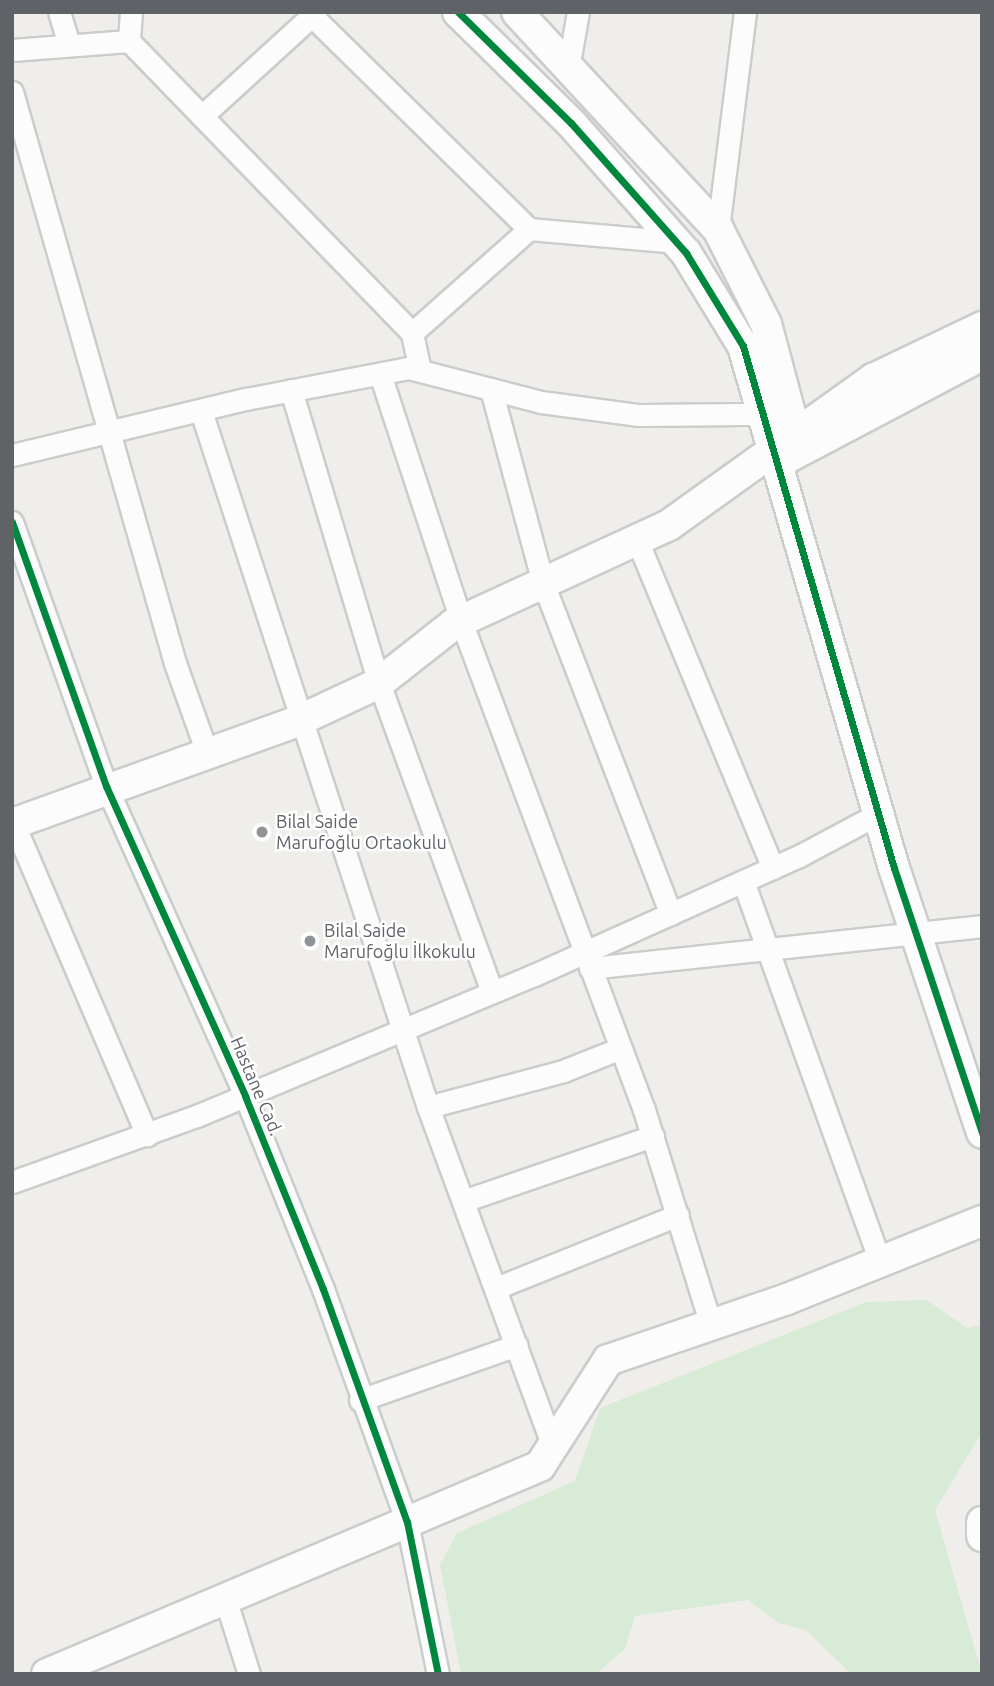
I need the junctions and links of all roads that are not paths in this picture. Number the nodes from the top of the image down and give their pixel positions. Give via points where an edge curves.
1 (58, 12) edge
2 (131, 12) edge
3 (458, 12) edge
4 (517, 12) edge
5 (578, 12) edge
6 (745, 12) edge
7 (314, 14) edge
8 (129, 41) junction
9 (69, 45) junction
10 (12, 50) edge
11 (569, 63) junction
12 (12, 92) edge
13 (202, 116) junction
14 (529, 229) junction
15 (718, 229) junction
16 (677, 242) junction
17 (982, 327) edge
18 (412, 332) junction
19 (982, 355) edge
20 (420, 370) junction
21 (380, 374) junction
22 (491, 388) junction
23 (291, 390) junction
24 (201, 411) junction
25 (764, 414) junction
26 (112, 434) junction
27 (787, 447) junction
28 (12, 456) edge
29 (12, 522) edge
30 (637, 540) junction
31 (543, 583) junction
32 (461, 621) junction
33 (379, 683) junction
34 (298, 721) junction
35 (207, 753) junction
36 (107, 786) junction
37 (878, 814) junction
38 (13, 823) edge
39 (773, 868) junction
40 (743, 881) junction
41 (671, 914) junction
42 (982, 926) edge
43 (915, 935) junction
44 (764, 951) junction
45 (587, 960) junction
46 (492, 992) junction
47 (405, 1029) junction
48 (621, 1048) junction
49 (245, 1096) junction
50 (428, 1107) junction
51 (982, 1133) edge
52 (147, 1135) junction
53 (653, 1136) junction
54 (12, 1182) edge
55 (463, 1201) junction
56 (678, 1215) junction
57 (982, 1221) edge
58 (880, 1261) junction
59 (496, 1288) junction
60 (711, 1325) junction
61 (517, 1345) junction
62 (360, 1400) junction
63 (553, 1447) junction
64 (407, 1522) junction
65 (982, 1522) edge
66 (982, 1536) edge
67 (225, 1598) junction
68 (47, 1674) edge
69 (249, 1674) edge
70 (438, 1674) edge

1 - 9 street
2 - 8 street
3 - 16 street via 571,123
4 - 11 street
5 - 11 street
6 - 15 street
7 - 13 street
7 - 14 street
8 - 9 street
8 - 13 street
9 - 10 street
11 - 15 street
12 - 26 street
13 - 18 street
14 - 16 street
14 - 18 street
15 - 27 street via 766,324
16 - 25 street via 743,346
17 - 27 street via 873,379
18 - 20 street
19 - 27 street
20 - 21 street
20 - 22 street
21 - 23 street
21 - 32 street
22 - 25 street via 639,415
22 - 31 street
23 - 24 street
23 - 33 street
24 - 26 street
24 - 34 street
25 - 27 street
26 - 28 street
26 - 35 street
27 - 30 street via 669,525
27 - 37 street
29 - 36 street, Hastane Cad.
30 - 31 street
30 - 39 street
31 - 32 street
31 - 41 street
32 - 33 street
32 - 45 street
33 - 34 street
33 - 46 street
34 - 35 street
34 - 47 street
35 - 36 street
36 - 38 street
36 - 49 street, Hastane Cad.
37 - 39 street
37 - 43 street
38 - 52 street
39 - 40 street
40 - 41 street
40 - 44 street
41 - 45 street
42 - 43 street
43 - 44 street
43 - 51 street
44 - 45 street
44 - 58 street
45 - 46 street
45 - 48 street
46 - 47 street
47 - 49 street
47 - 50 street
48 - 50 street via 563,1071
48 - 53 street
49 - 52 street
49 - 62 street, Hastane Cad.
50 - 55 street
52 - 54 street
53 - 55 street
53 - 56 street
55 - 59 street
56 - 59 street
56 - 60 street
57 - 58 street
58 - 60 street
59 - 61 street
60 - 63 street via 608,1360
61 - 62 street
61 - 63 street
62 - 64 street, Hastane Cad.
63 - 64 street via 540,1466
64 - 67 street
64 - 70 street, Hastane Cad.
65 - 66 street
67 - 68 street
67 - 69 street

